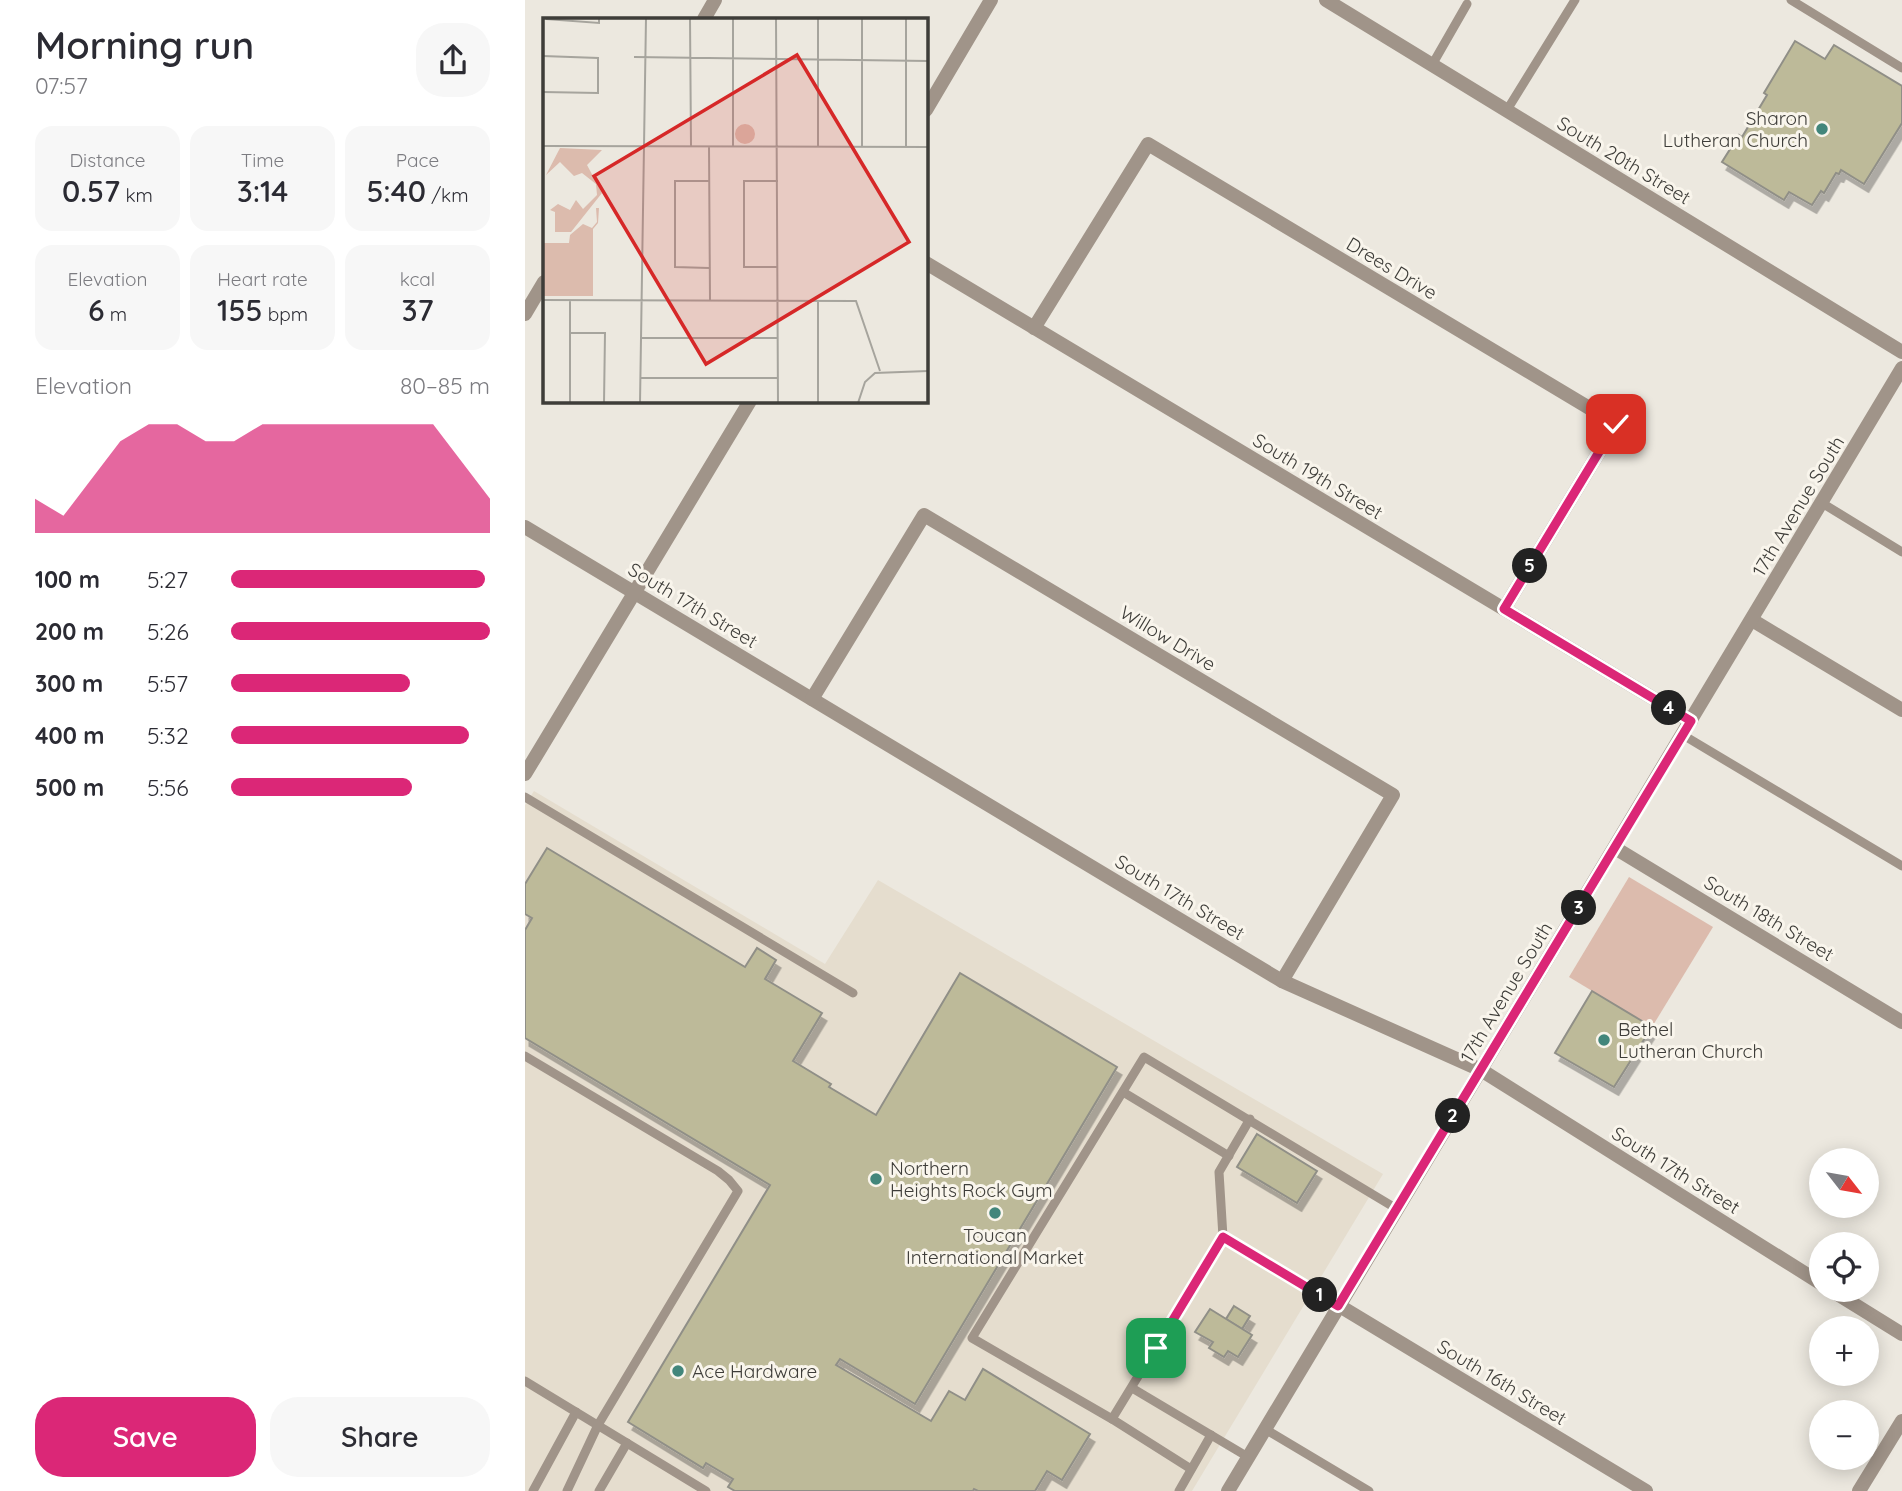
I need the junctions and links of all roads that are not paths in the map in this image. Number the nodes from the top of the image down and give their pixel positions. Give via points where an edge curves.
1 (715, 0) edge
2 (991, 0) edge
3 (1326, 0) edge
4 (1576, 0) edge
5 (1791, 0) edge
6 (1467, 4) dead end
7 (704, 18) edge
8 (1432, 65) junction
9 (1902, 68) edge
10 (927, 108) edge
11 (1507, 110) junction
12 (927, 264) edge
13 (543, 284) edge
14 (525, 314) edge
15 (1034, 328) junction
16 (1902, 352) edge
17 (1902, 368) edge
18 (749, 402) edge
19 (1822, 503) junction
20 (525, 527) edge
21 (1902, 552) edge
22 (634, 592) junction
23 (1504, 609) junction
24 (1752, 620) junction
25 (812, 699) junction
26 (1902, 710) edge
27 (1691, 721) junction
28 (1683, 735) junction
29 (525, 774) edge
30 (525, 797) edge
31 (1615, 848) junction
32 (1902, 866) edge
33 (1283, 981) junction
34 (853, 993) dead end
35 (1902, 1022) edge
36 (525, 1056) edge
37 (1481, 1070) junction
38 (1123, 1092) junction
39 (1251, 1119) junction
40 (1229, 1156) junction
41 (1397, 1209) junction
42 (1223, 1237) junction
43 (1809, 1276) edge
44 (1850, 1302) edge
45 (1338, 1306) junction
46 (1902, 1334) edge
47 (525, 1381) edge
48 (1132, 1388) junction
49 (576, 1412) junction
50 (1112, 1419) junction
51 (1902, 1421) edge
52 (598, 1425) junction
53 (1265, 1429) junction
54 (1211, 1435) junction
55 (627, 1443) junction
56 (1248, 1457) junction
57 (1191, 1469) junction
58 (533, 1491) edge
59 (567, 1491) edge
60 (599, 1491) edge
61 (706, 1491) edge
62 (1179, 1491) edge
63 (1228, 1491) edge
64 (1369, 1491) edge
65 (1646, 1491) edge
66 (1859, 1491) edge

1 - 7 street
2 - 10 street
3 - 8 street, South 20th Street
4 - 11 lane
5 - 9 lane
6 - 8 lane
8 - 11 street, South 20th Street
11 - 16 street, South 20th Street
12 - 15 street, South 19th Street
13 - 14 street
15 - 23 street, South 19th Street
15 - 23 street, Drees Drive via 1148,144 1292,230 1616,424
17 - 19 street, 17th Avenue South
18 - 22 street
19 - 21 lane
19 - 24 street, 17th Avenue South
20 - 22 street, South 17th Street
22 - 25 street, South 17th Street
22 - 29 street
23 - 27 street, South 19th Street
24 - 26 street
24 - 27 street, 17th Avenue South
25 - 33 street, South 17th Street
25 - 33 street, Willow Drive via 924,515 1213,687 1393,795
27 - 28 street, 17th Avenue South
28 - 31 street, 17th Avenue South
28 - 32 lane
30 - 34 lane
31 - 35 street, South 18th Street
31 - 37 street, 17th Avenue South
33 - 37 street, South 17th Street
36 - 52 lane via 718,1171 738,1191
37 - 41 street, 17th Avenue South
37 - 43 street, South 17th Street
38 - 39 lane via 1144,1057
38 - 40 lane
38 - 50 lane via 972,1338
39 - 40 lane
39 - 41 lane
40 - 42 lane via 1219,1172
41 - 45 street, 17th Avenue South
42 - 45 lane
42 - 48 lane
44 - 46 street
45 - 53 street, 17th Avenue South
45 - 65 street, South 16th Street
47 - 49 lane
48 - 50 lane
48 - 54 lane
49 - 52 lane
49 - 58 lane
50 - 57 lane
51 - 66 street
52 - 55 lane
52 - 59 lane
53 - 56 street, 17th Avenue South
53 - 64 lane
54 - 56 lane
54 - 57 lane
55 - 60 lane
55 - 61 lane
56 - 63 street, 17th Avenue South
57 - 62 lane

